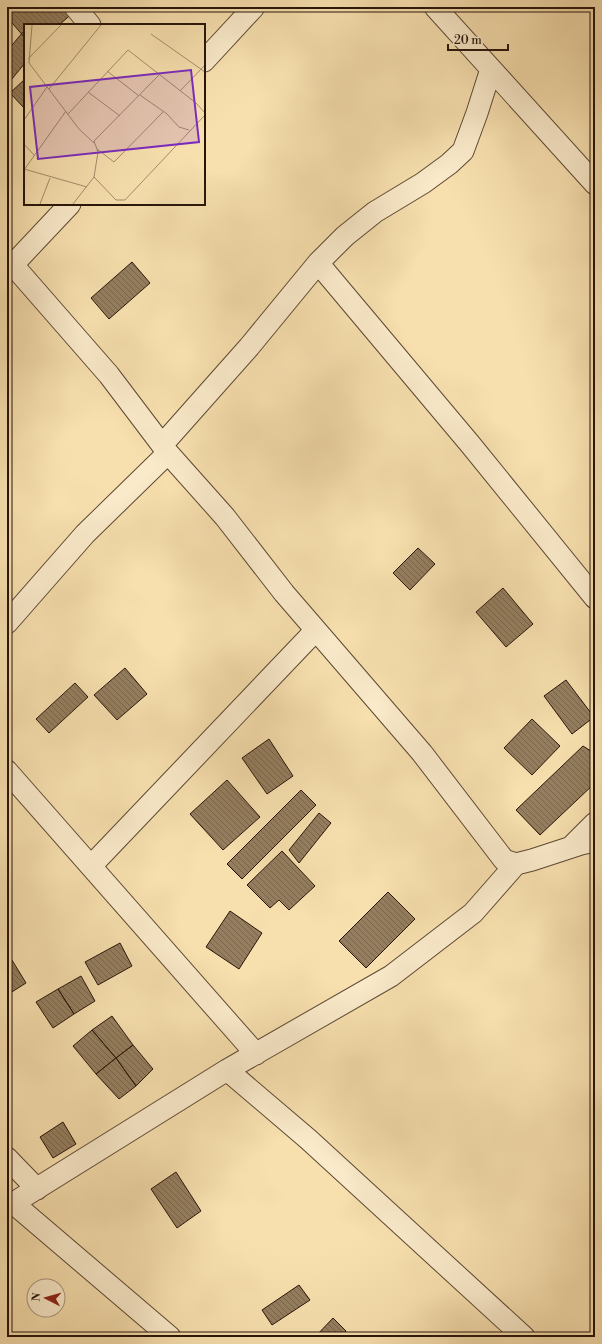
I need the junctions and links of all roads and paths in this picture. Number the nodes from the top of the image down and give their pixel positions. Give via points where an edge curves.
1 (75, 7) edge
2 (254, 7) edge
3 (435, 7) edge
4 (89, 24) edge
5 (205, 60) edge
6 (491, 69) junction
7 (595, 184) edge
8 (69, 205) edge
9 (318, 263) junction
10 (10, 268) edge
11 (165, 449) junction
12 (595, 598) edge
13 (7, 623) edge
14 (316, 630) junction
15 (7, 771) edge
16 (595, 823) edge
17 (595, 841) edge
18 (572, 846) junction
19 (516, 864) junction
20 (91, 866) junction
21 (256, 1054) junction
22 (227, 1070) junction
23 (7, 1158) edge
24 (36, 1188) junction
25 (10, 1205) edge
26 (170, 1337) edge
27 (524, 1337) edge

1 - 4 street
2 - 5 street
3 - 6 street
6 - 7 street
6 - 9 street via 464,150 457,158 423,183 375,212 345,236
8 - 10 street
9 - 11 street
9 - 12 street
10 - 11 street via 109,375
11 - 13 street via 85,534
11 - 14 street
14 - 19 street via 422,752 504,860
14 - 20 street
15 - 20 street
16 - 18 street
17 - 18 street
18 - 19 street
19 - 21 street via 473,913 391,976
20 - 21 street
21 - 22 street
22 - 24 street
22 - 27 street via 308,1139
23 - 24 street
24 - 25 street
25 - 26 street

